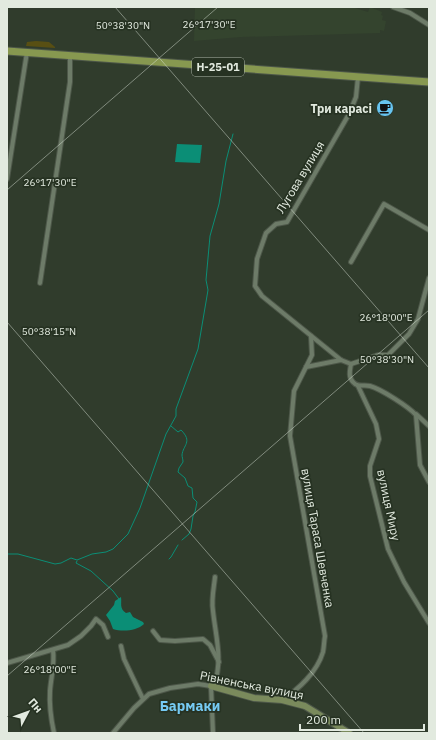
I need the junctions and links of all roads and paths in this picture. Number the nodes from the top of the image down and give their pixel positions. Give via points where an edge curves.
1 (393, 7) edge
2 (429, 25) edge
3 (7, 51) edge
4 (27, 52) junction
5 (70, 56) junction
6 (358, 77) junction
7 (429, 82) edge
8 (7, 179) edge
9 (429, 230) edge
10 (351, 262) dead end
11 (429, 278) edge
12 (40, 283) dead end
13 (311, 336) junction
14 (340, 360) junction
15 (351, 364) junction
16 (306, 367) junction
17 (358, 386) junction
18 (414, 413) junction
19 (429, 426) edge
20 (429, 482) edge
21 (216, 577) dead end
22 (429, 623) edge
23 (153, 631) dead end
24 (108, 637) dead end
25 (121, 646) dead end
26 (53, 650) junction
27 (219, 662) junction
28 (7, 663) edge
29 (213, 686) junction
30 (144, 699) junction
31 (282, 700) junction
32 (54, 733) edge
33 (113, 733) edge
34 (213, 733) edge
35 (349, 733) edge

1 - 2 street via 410,13
3 - 4 main road, Н-25-01
4 - 5 main road, Н-25-01
4 - 8 street
5 - 6 main road, Н-25-01
5 - 12 street via 70,82
6 - 7 main road, Н-25-01
6 - 13 street, Лугова вулиця via 356,97 349,114 287,222 276,224 266,233 257,258 255,286 262,296
9 - 10 street via 384,204
11 - 15 street via 418,319 409,334 388,355 378,355
13 - 14 street, Лугова вулиця
13 - 16 street, вулиця Тараса Шевченка via 312,355
14 - 15 street
14 - 16 street
15 - 17 street, вулиця Миру via 351,381
16 - 31 street, вулиця Тараса Шевченка via 294,391 290,436 325,636 323,652 317,664 302,685
17 - 18 street via 380,390
17 - 22 street, вулиця Миру via 376,424 379,439 370,466 370,476 388,549
18 - 19 street
18 - 20 street via 417,419 420,465
21 - 27 street via 212,609
23 - 27 street via 160,640 203,639 210,645
24 - 26 street via 103,625 96,619 81,636 68,645
25 - 30 street via 124,659
26 - 28 street
26 - 32 street via 50,710
27 - 29 street
29 - 30 street, Рівненська вулиця via 198,684 170,688 149,694
29 - 31 street, Рівненська вулиця via 254,698
29 - 34 street
30 - 33 street, Рівненська вулиця
31 - 35 street, Рівненська вулиця via 305,706

